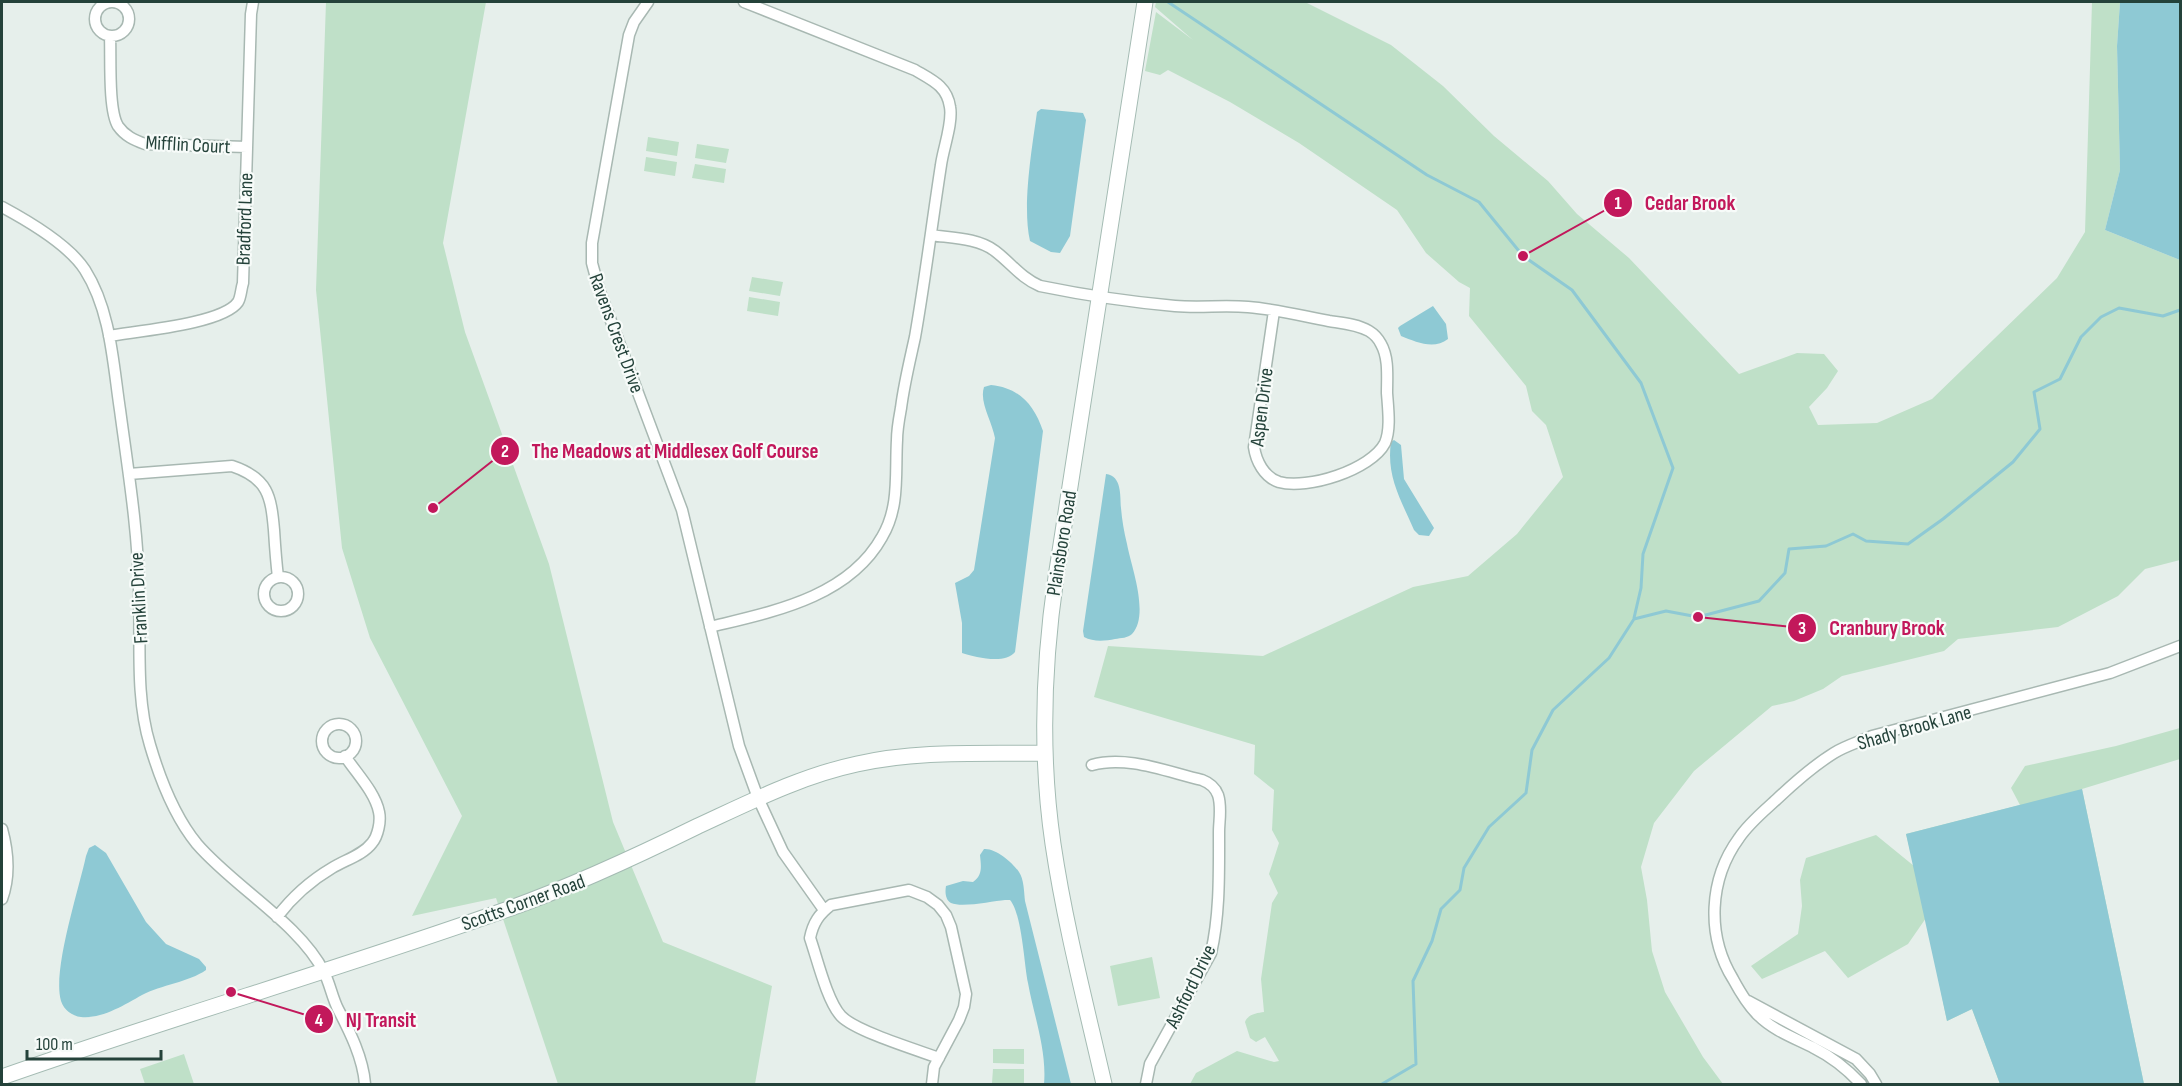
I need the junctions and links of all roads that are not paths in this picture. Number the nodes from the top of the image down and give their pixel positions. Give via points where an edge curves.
1 (253, 2) edge
2 (648, 2) edge
3 (744, 2) edge
4 (1145, 2) edge
5 (110, 36) dead end
6 (247, 147) junction
7 (2, 207) edge
8 (931, 235) junction
9 (1100, 295) junction
10 (1274, 311) junction
11 (109, 336) junction
12 (129, 474) junction
13 (278, 577) dead end
14 (710, 627) junction
15 (2181, 646) edge
16 (1045, 753) junction
17 (345, 756) dead end
18 (1092, 765) dead end
19 (758, 798) junction
20 (2, 829) edge
21 (2, 899) edge
22 (824, 910) junction
23 (277, 917) junction
24 (324, 972) junction
25 (1745, 999) junction
26 (1825, 1041) junction
27 (1819, 1051) junction
28 (939, 1058) junction
29 (2, 1077) edge
30 (364, 1084) edge
31 (932, 1084) edge
32 (1104, 1084) edge
33 (1146, 1084) edge
34 (1861, 1084) edge
35 (1876, 1084) edge

1 - 6 street, Bradford Lane
2 - 14 street, Ravens Crest Drive via 629,34 592,243 592,263 682,510
3 - 8 street via 915,70 940,84 951,111
4 - 9 street, Plainsboro Road
5 - 6 street, Mifflin Court via 113,109 116,123 131,139 145,144
6 - 11 street, Bradford Lane via 243,284 238,301 221,315
7 - 11 street, Franklin Drive via 64,247 84,269
8 - 9 street via 981,244 1040,286
8 - 14 street via 902,400 897,492 882,537 855,570 808,599
9 - 10 street, Aspen Drive via 1175,306
9 - 16 street, Plainsboro Road via 1049,625
10 - 10 street, Aspen Drive via 1355,326 1379,341 1386,358 1388,426 1385,441 1368,462 1332,477 1301,484 1276,481 1257,462 1254,447
11 - 12 street, Franklin Drive
12 - 13 street via 232,466 247,472 263,484 271,500
12 - 23 street, Franklin Drive via 140,587 142,699 160,777 196,842 229,877
14 - 19 street, Ravens Crest Drive via 739,746
15 - 25 street, Shady Brook Lane via 2110,673 1872,736 1812,768 1749,825 1720,872 1714,905 1717,941 1722,960
16 - 19 street, Scotts Corner Road via 884,759 823,772
16 - 32 street, Plainsboro Road via 1059,880
17 - 23 street via 379,811 380,823 373,843 293,896
18 - 33 street, Ashford Drive via 1121,761 1210,783 1220,802 1219,884 1211,953 1150,1064
19 - 22 street, Ravens Crest Drive via 783,852
19 - 24 street, Scotts Corner Road via 590,878
20 - 21 street via 7,866
22 - 28 street via 810,938 841,1017 856,1027
22 - 28 street via 831,905 909,890 927,897 946,915 966,994 959,1020
23 - 24 street, Franklin Drive
24 - 29 street, Scotts Corner Road
24 - 30 street, Franklin Drive via 353,1040
25 - 26 street
25 - 27 street, Shady Brook Lane via 1760,1018
26 - 27 street
26 - 35 street via 1856,1059
27 - 34 street, Shady Brook Lane
28 - 31 street

